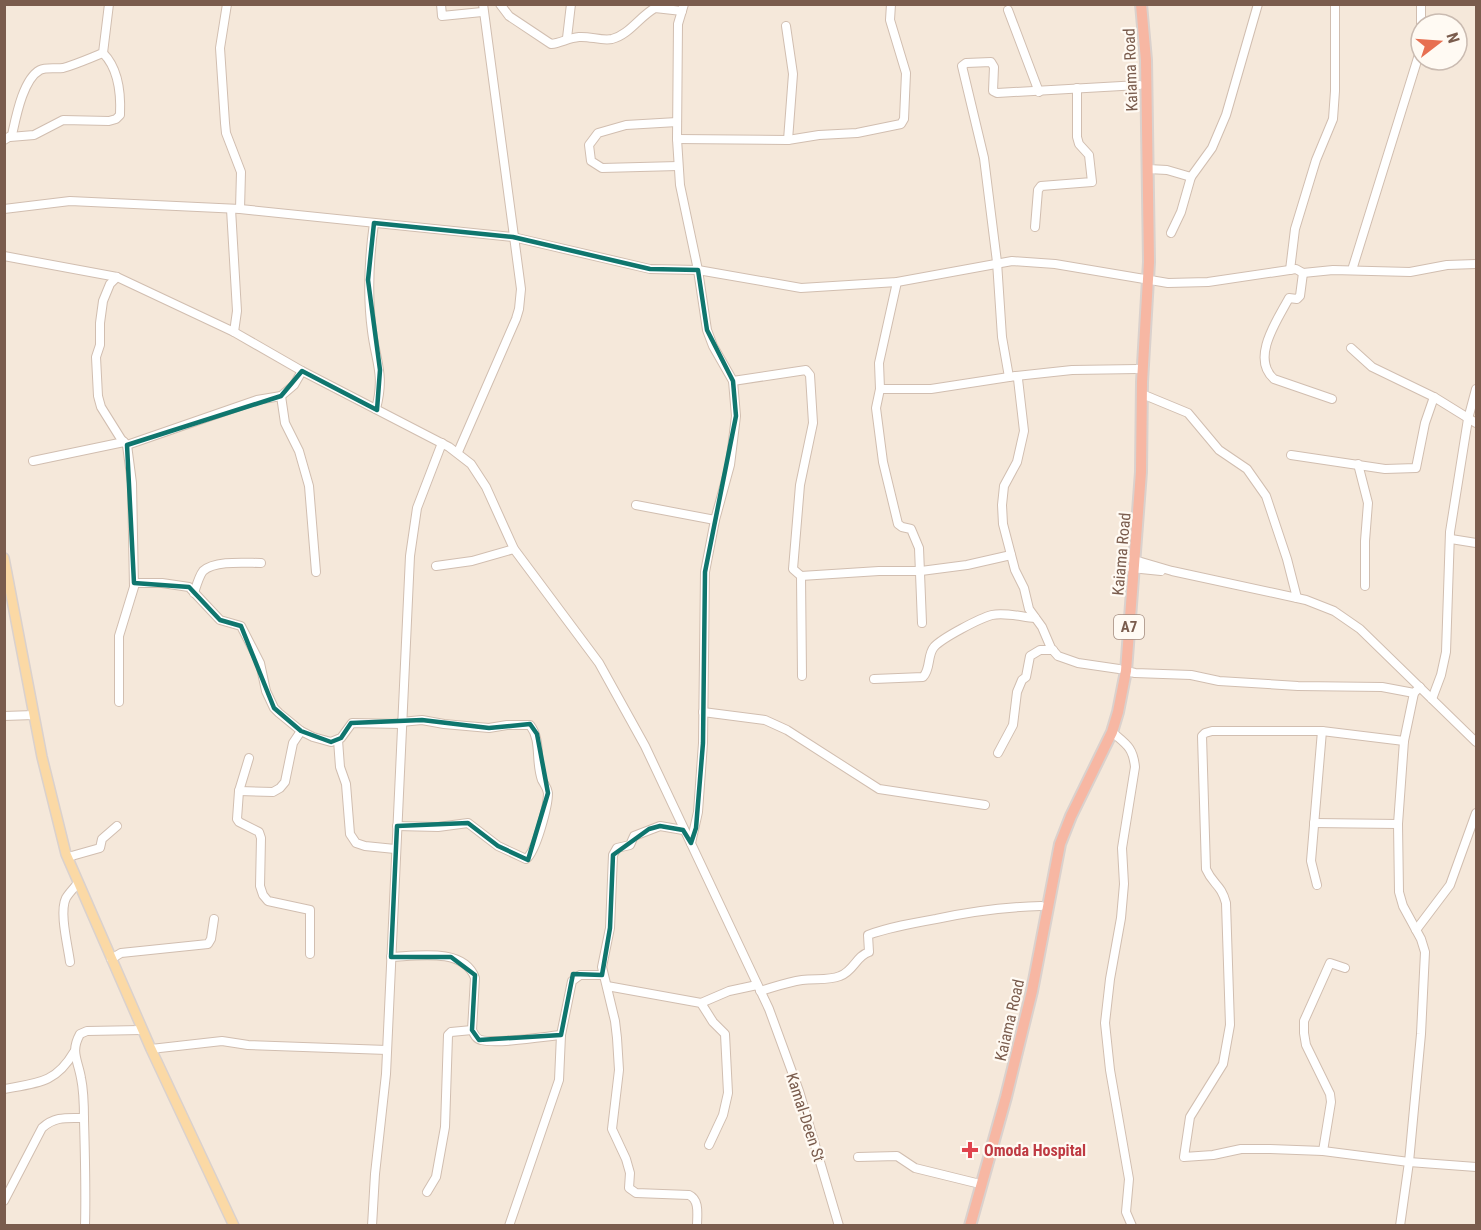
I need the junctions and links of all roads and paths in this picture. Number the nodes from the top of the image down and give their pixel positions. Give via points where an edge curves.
1 (109, 4) edge
2 (227, 4) edge
3 (441, 4) edge
4 (500, 4) edge
5 (571, 4) edge
6 (891, 4) edge
7 (1135, 4) edge
8 (1142, 4) edge
9 (1258, 4) edge
10 (1335, 4) edge
11 (1421, 4) edge
12 (483, 8) edge
13 (683, 8) edge
14 (1008, 10) dead end
15 (786, 26) dead end
16 (567, 38) junction
17 (103, 53) junction
18 (1139, 84) junction
19 (1077, 88) junction
20 (1039, 92) junction
21 (677, 122) junction
22 (7, 138) edge
23 (677, 139) junction
24 (788, 140) junction
25 (678, 166) junction
26 (1148, 169) junction
27 (1191, 177) junction
28 (4, 209) edge
29 (231, 209) junction
30 (240, 209) junction
31 (374, 223) junction
32 (1035, 227) dead end
33 (1171, 233) dead end
34 (513, 237) junction
35 (4, 256) edge
36 (997, 262) junction
37 (1476, 264) edge
38 (698, 270) junction
39 (1290, 270) junction
40 (1352, 270) junction
41 (1303, 273) junction
42 (117, 277) junction
43 (1145, 280) junction
44 (897, 282) junction
45 (234, 332) junction
46 (1351, 348) dead end
47 (1138, 369) junction
48 (302, 371) junction
49 (1012, 376) junction
50 (733, 381) junction
51 (1476, 388) edge
52 (880, 389) junction
53 (1142, 394) junction
54 (281, 396) junction
55 (1434, 398) junction
56 (1332, 399) dead end
57 (376, 409) junction
58 (1468, 419) junction
59 (1476, 423) edge
60 (442, 443) junction
61 (126, 444) junction
62 (458, 452) junction
63 (1291, 455) dead end
64 (33, 461) dead end
65 (1358, 464) junction
66 (636, 505) dead end
67 (715, 520) junction
68 (1451, 539) junction
69 (1476, 543) edge
70 (514, 549) junction
71 (1011, 555) junction
72 (4, 558) edge
73 (261, 563) dead end
74 (1133, 564) junction
75 (436, 566) dead end
76 (921, 571) junction
77 (316, 572) dead end
78 (801, 576) junction
79 (134, 583) junction
80 (1365, 586) dead end
81 (194, 593) junction
82 (1296, 598) junction
83 (1035, 618) junction
84 (922, 623) dead end
85 (1053, 650) junction
86 (1122, 670) junction
87 (802, 676) dead end
88 (874, 679) dead end
89 (1417, 690) junction
90 (1432, 699) junction
91 (119, 702) dead end
92 (704, 712) junction
93 (34, 715) junction
94 (4, 716) edge
95 (401, 723) junction
96 (301, 730) junction
97 (1322, 731) junction
98 (1112, 732) junction
99 (338, 740) junction
100 (1404, 741) junction
101 (1476, 742) edge
102 (998, 753) dead end
103 (249, 758) dead end
104 (239, 791) junction
105 (985, 805) dead end
106 (1476, 813) edge
107 (1314, 823) junction
108 (1398, 824) junction
109 (117, 826) dead end
110 (397, 826) junction
111 (684, 830) junction
112 (691, 843) junction
113 (395, 849) junction
114 (68, 857) junction
115 (78, 883) junction
116 (1317, 885) dead end
117 (1041, 906) junction
118 (214, 919) dead end
119 (1416, 930) junction
120 (309, 954) dead end
121 (391, 957) junction
122 (111, 959) junction
123 (70, 962) dead end
124 (1345, 968) dead end
125 (602, 975) junction
126 (608, 986) junction
127 (759, 988) junction
128 (701, 1003) junction
129 (142, 1030) junction
130 (472, 1030) junction
131 (561, 1035) junction
132 (151, 1049) junction
133 (387, 1050) junction
134 (74, 1052) junction
135 (4, 1089) edge
136 (84, 1118) junction
137 (710, 1145) dead end
138 (1323, 1151) junction
139 (858, 1157) dead end
140 (1409, 1162) junction
141 (1476, 1167) edge
142 (976, 1183) junction
143 (428, 1192) dead end
144 (4, 1201) edge
145 (85, 1226) edge
146 (234, 1226) edge
147 (372, 1226) edge
148 (509, 1226) edge
149 (697, 1226) edge
150 (839, 1226) edge
151 (964, 1226) edge
152 (970, 1226) edge
153 (1132, 1226) edge
154 (1400, 1226) edge

1 - 17 street
2 - 30 street via 220,48 226,133 241,172
3 - 12 street via 442,16
4 - 16 street via 509,16 551,44
5 - 16 street
6 - 24 street via 890,20 906,73 902,123 857,133
7 - 18 highway, Kaiama Road / A7
8 - 26 highway, Kaiama Road / A7
9 - 27 street via 1226,116 1212,148
10 - 39 street via 1333,119 1295,229
11 - 40 street via 1421,48
12 - 34 street
13 - 16 street via 655,8 612,39
13 - 21 street via 678,24
14 - 20 street
15 - 24 street via 793,74
17 - 22 street via 60,69 41,69 35,74 21,100 12,135
17 - 22 street via 111,61 118,87 120,115 116,119 60,120 34,135
18 - 19 street
18 - 43 highway, Kaiama Road / A7
19 - 20 street
19 - 32 street via 1077,137 1089,156 1092,182 1041,186
20 - 36 street via 997,93 993,91 991,62 962,66 984,158
21 - 23 street
21 - 25 street via 627,125 598,133 589,145 591,161 602,168
23 - 24 street
23 - 25 street
25 - 38 street
26 - 27 street
26 - 43 highway, Kaiama Road / A7
27 - 33 street
28 - 29 street via 70,201
29 - 30 street
29 - 45 street via 237,311
30 - 31 street
31 - 34 street
31 - 57 street via 368,280 381,383
34 - 38 street via 650,269
34 - 62 street via 521,289 519,309
35 - 42 street, Kamal-Deen St
36 - 43 street via 1055,264
36 - 44 street
36 - 49 street via 1002,337
37 - 40 street via 1410,272
38 - 44 street via 801,288
38 - 50 street via 707,330
39 - 41 street
39 - 43 street via 1208,282
40 - 41 street
41 - 56 street via 1300,296 1289,298 1269,336 1266,363 1274,379
42 - 45 street, Kamal-Deen St
42 - 61 street via 110,284 99,323 98,396
43 - 47 highway, Kaiama Road / A7
43 - 53 highway, Kaiama Road / A7
44 - 52 street via 879,363
45 - 48 street, Kamal-Deen St
46 - 55 street via 1372,367
47 - 49 street
47 - 74 highway, Kaiama Road / A7
48 - 54 street
48 - 57 street, Kamal-Deen St
49 - 52 street via 931,389
49 - 71 street via 1020,386 1024,431 1017,462 1004,486 1002,505
50 - 67 street via 735,438
50 - 78 street via 806,370 810,375 813,423 800,485 794,569
51 - 58 street
52 - 76 street via 876,408 883,462 898,524 913,532
53 - 74 highway, Kaiama Road / A7 via 1143,452
53 - 82 street via 1188,413 1219,450 1247,469 1266,496
54 - 61 street via 257,400
54 - 77 street via 285,423 299,451 309,486
55 - 58 street
55 - 65 street via 1417,466 1385,469
57 - 60 street, Kamal-Deen St
58 - 59 street
58 - 68 street
60 - 62 street, Kamal-Deen St
60 - 95 street via 417,508 410,556
61 - 64 street
61 - 79 street via 132,483
62 - 70 street, Kamal-Deen St via 479,475
63 - 65 street
65 - 80 street via 1368,503
66 - 67 street
67 - 92 street via 705,572
68 - 69 street
68 - 90 street via 1446,652
70 - 75 street
70 - 111 street, Kamal-Deen St via 599,663 645,746
71 - 76 street
71 - 83 street
72 - 93 main road
73 - 81 street via 211,567 202,572
74 - 82 street
74 - 86 highway, Kaiama Road / A7
76 - 78 street
76 - 84 street
78 - 87 street
79 - 81 street via 182,585
79 - 91 street via 119,636
81 - 96 street via 220,620 242,626 260,663 274,708
82 - 89 street via 1334,611 1360,629
83 - 85 street
83 - 88 street via 988,616 943,639 932,649 923,677
85 - 86 street via 1064,659
85 - 102 street via 1040,650 1030,656 1026,677 1017,692 1013,725
86 - 89 street via 1219,681
86 - 98 highway, Kaiama Road / A7
86 - 117 highway, Kaiama Road / A7 via 1100,747 1055,840
89 - 90 street
89 - 100 street
90 - 101 street
92 - 105 street via 765,720 879,789
92 - 112 street via 698,813
93 - 94 street
93 - 114 main road
95 - 99 street via 352,723
95 - 110 street
95 - 110 street via 422,720 489,728 530,725 537,734 540,771 548,793 539,836 526,859 498,846 468,824
96 - 99 street via 331,742
96 - 104 street via 293,743 285,782 280,788 273,792
97 - 100 street
97 - 107 street
97 - 138 street via 1212,731 1202,736 1206,869 1223,890 1226,903 1230,1024 1223,1064 1190,1117 1184,1157 1241,1149
98 - 152 highway, Kaiama Road / A7 via 1060,844 1032,991
98 - 153 street via 1129,746 1135,767 1122,848 1122,918 1105,1023 1129,1179 1126,1212
99 - 113 street via 350,834 356,843
100 - 108 street
103 - 104 street
104 - 120 street via 237,819 259,832 261,838 263,895 268,901 310,910
106 - 119 street via 1450,885
107 - 108 street
107 - 116 street via 1311,861
108 - 119 street via 1399,892
109 - 114 street via 102,840 100,848
110 - 113 street
111 - 112 street, Kamal-Deen St
111 - 125 street via 660,826 649,829 634,836 630,845 617,848 613,855 610,927
112 - 127 street, Kamal-Deen St
113 - 121 street
114 - 115 main road
115 - 122 main road
115 - 123 street via 64,904
117 - 127 street via 985,909 874,933 868,935 869,952 861,955 849,972
117 - 142 highway, Kaiama Road / A7 via 1019,1023
118 - 122 street via 208,944 122,953
119 - 140 street via 1424,946 1425,968
121 - 130 street via 451,957 471,972 475,978
121 - 133 street
122 - 129 main road
124 - 138 street via 1330,963 1304,1021 1306,1045 1330,1094
125 - 126 street
125 - 131 street via 580,975 572,981
126 - 128 street
126 - 149 street via 619,1070 612,1129 630,1173 630,1188 636,1193 694,1197
127 - 128 street via 729,991
127 - 150 street, Kamal-Deen St via 800,1090
128 - 137 street via 725,1034 728,1068 723,1115
129 - 132 main road
129 - 134 street via 87,1031 80,1034
130 - 131 street via 479,1040
130 - 143 street via 448,1035 444,1127 436,1177
131 - 148 street via 559,1080
132 - 133 street via 222,1041
132 - 146 main road
133 - 147 street
134 - 135 street via 55,1076
134 - 136 street
136 - 144 street via 50,1120 42,1128
136 - 145 street
138 - 140 street
139 - 142 street via 897,1156 915,1168
140 - 141 street
140 - 154 street
142 - 151 highway, Kaiama Road / A7

